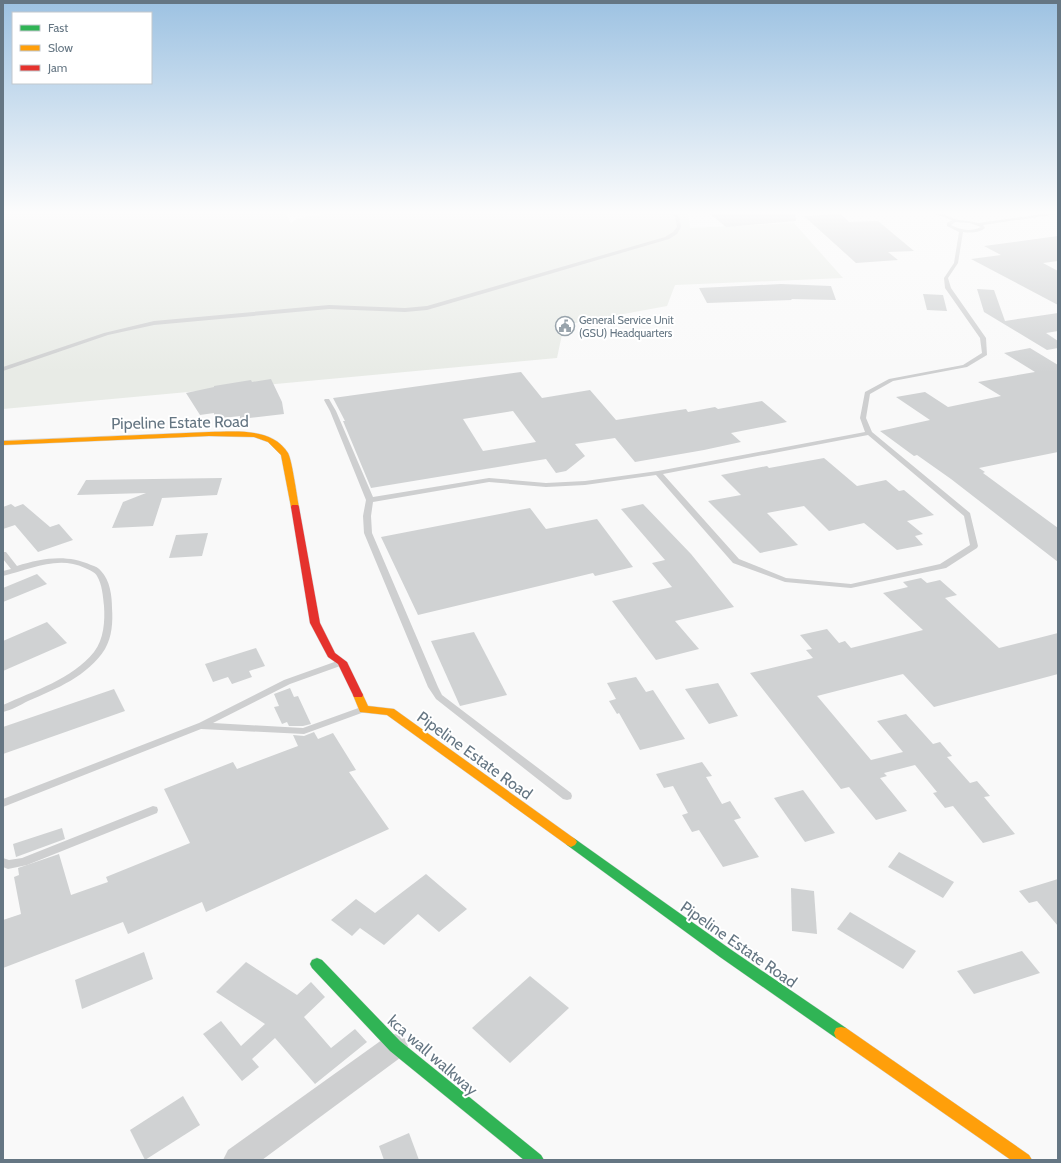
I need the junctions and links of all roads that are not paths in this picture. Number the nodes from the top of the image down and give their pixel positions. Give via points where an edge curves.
1 (573, 265) edge
2 (954, 265) edge
3 (3, 369) edge
4 (327, 400) dead end
5 (869, 433) junction
6 (3, 443) edge
7 (658, 472) junction
8 (370, 500) junction
9 (3, 554) edge
10 (16, 570) junction
11 (3, 574) edge
12 (342, 662) junction
13 (3, 709) edge
14 (364, 709) junction
15 (202, 726) junction
16 (567, 796) dead end
17 (3, 803) edge
18 (153, 810) dead end
19 (3, 862) edge
20 (317, 964) dead end
21 (395, 1046) junction
22 (238, 1160) edge
23 (536, 1160) edge
24 (1024, 1160) edge

1 - 3 lane via 427,308 411,310 329,307 154,323 106,334
2 - 5 lane via 946,278 948,288 983,338 985,354 965,366 891,380 866,394 863,418
4 - 8 lane
5 - 7 lane
5 - 7 lane via 967,515 974,546 943,566 850,586 785,580 736,561
6 - 12 street, Pipeline Estate Road via 209,434 255,435 271,440 284,454 289,470 316,623 331,655
7 - 8 lane via 565,485 489,480
8 - 16 lane via 367,516 368,533 439,697
9 - 10 lane
10 - 11 lane
10 - 13 lane via 56,559 74,561 99,573 107,599 108,633 97,655 83,668 66,679
12 - 14 street, Pipeline Estate Road
12 - 15 lane via 287,682
14 - 15 lane via 304,730
14 - 24 street, Pipeline Estate Road via 390,712 725,952
15 - 17 lane
18 - 19 lane via 24,862 8,865
20 - 21 street, kca wall walkway
21 - 22 street
21 - 23 street, kca wall walkway

